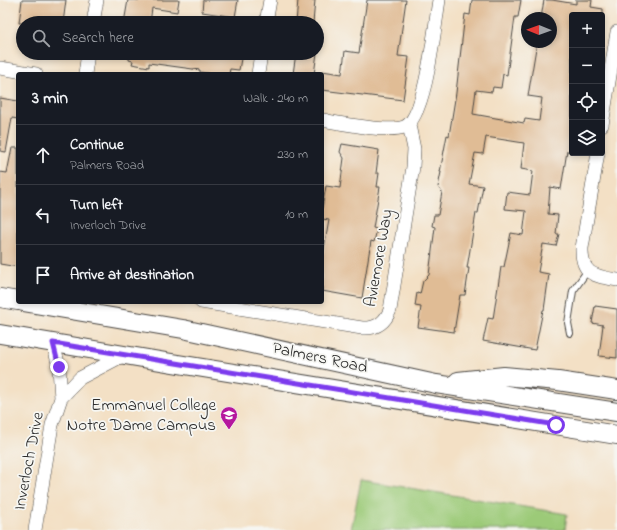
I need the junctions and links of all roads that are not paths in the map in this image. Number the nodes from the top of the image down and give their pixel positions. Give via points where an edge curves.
1 (96, 0) edge
2 (270, 0) edge
3 (439, 0) edge
4 (94, 16) edge
5 (267, 16) edge
6 (617, 32) edge
7 (87, 60) edge
8 (260, 60) edge
9 (0, 68) edge
10 (24, 72) edge
11 (85, 72) edge
12 (258, 72) edge
13 (611, 104) edge
14 (324, 120) edge
15 (604, 120) edge
16 (410, 129) junction
17 (597, 156) edge
18 (588, 270) junction
19 (617, 280) edge
20 (0, 298) edge
21 (16, 301) edge
22 (35, 304) edge
23 (213, 304) edge
24 (570, 333) dead end
25 (0, 334) edge
26 (53, 343) junction
27 (124, 355) junction
28 (436, 384) junction
29 (617, 390) edge
30 (61, 398) junction
31 (617, 412) edge
32 (617, 434) edge
33 (35, 530) edge

1 - 4 street
2 - 5 street
3 - 16 street via 424,91
6 - 13 street
7 - 11 street
8 - 12 street
9 - 10 street
13 - 15 street
14 - 16 street via 400,136
16 - 23 street, Aviemore Way via 414,149 413,167 392,301 388,316 379,326 362,328
17 - 18 street via 582,248 582,261
18 - 19 street via 598,276
18 - 24 lane via 573,291 568,323
20 - 21 main road
22 - 28 main road, Palmers Road via 183,329
25 - 26 main road, Palmers Road
26 - 27 main road, Palmers Road
26 - 30 street, Inverloch Drive via 59,367
27 - 30 street, Inverloch Drive via 80,378
27 - 32 main road, Palmers Road
28 - 29 main road via 504,376
28 - 31 main road, Palmers Road
30 - 33 street, Inverloch Drive via 52,425

